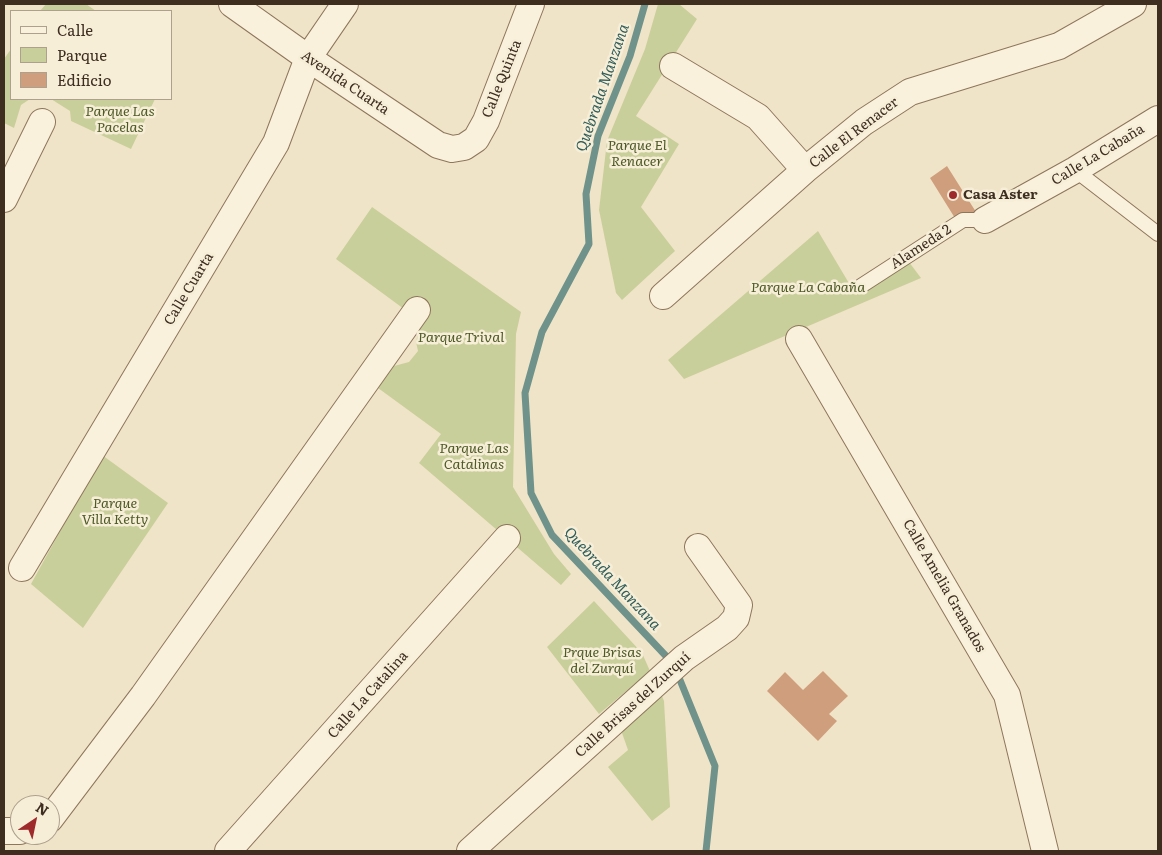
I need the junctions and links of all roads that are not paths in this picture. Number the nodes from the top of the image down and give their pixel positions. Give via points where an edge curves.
1 (232, 4) edge
2 (345, 4) edge
3 (531, 4) edge
4 (1133, 4) edge
5 (308, 58) junction
6 (673, 66) dead end
7 (1158, 119) edge
8 (42, 122) dead end
9 (464, 147) joint
10 (805, 170) junction
11 (1075, 170) junction
12 (4, 199) edge
13 (985, 220) joint
14 (1158, 234) edge
15 (860, 286) dead end
16 (663, 296) dead end
17 (418, 310) dead end
18 (800, 339) dead end
19 (507, 538) dead end
20 (698, 547) dead end
21 (22, 568) dead end
22 (60, 806) edge
23 (228, 851) edge
24 (470, 851) edge
25 (1045, 851) edge

1 - 5 street, Avenida Cuarta
2 - 5 street, Calle Cuarta
3 - 9 street, Calle Quinta via 486,120 476,139
4 - 10 street, Calle El Renacer via 1059,46 910,92 864,122
5 - 9 street, Avenida Cuarta via 438,145 452,149
5 - 21 street, Calle Cuarta via 276,143
6 - 10 street via 758,118
7 - 11 street, Calle La Cabaña
8 - 12 street
10 - 16 street, Calle El Renacer
11 - 13 street, Calle La Cabaña
11 - 14 lane
13 - 15 lane, Alameda 2 via 963,220
17 - 22 street via 144,696
18 - 25 street, Calle Amelia Granados via 1007,695
19 - 23 street, Calle La Catalina
20 - 24 street, Calle Brisas del Zurquí via 739,605 736,618 684,658

